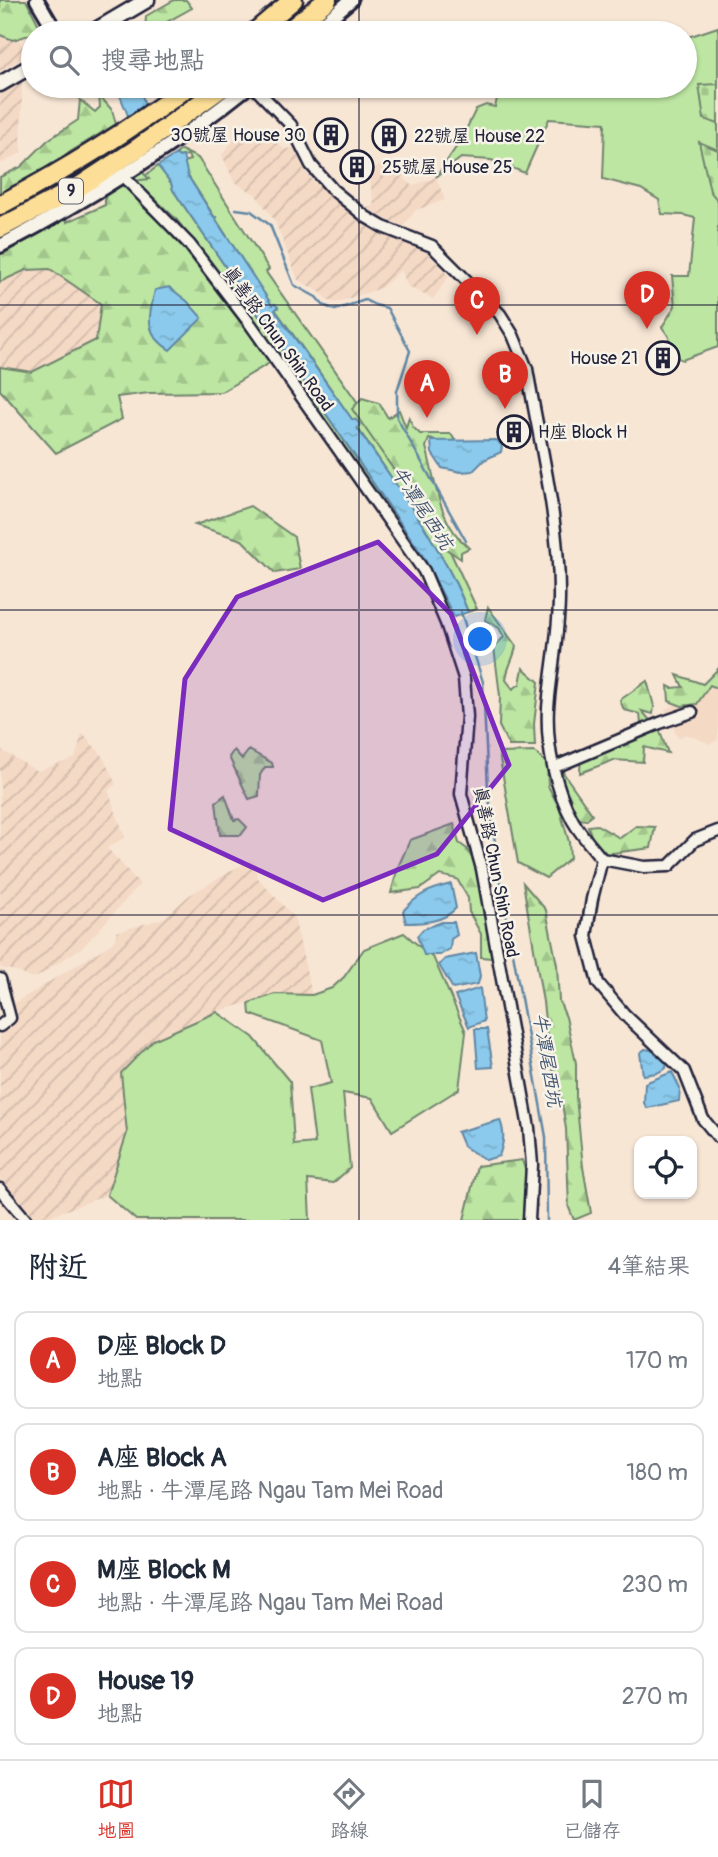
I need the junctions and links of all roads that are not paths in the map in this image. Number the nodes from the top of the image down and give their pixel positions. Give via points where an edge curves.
1 (37, 0) edge
2 (148, 0) edge
3 (293, 0) edge
4 (327, 0) edge
5 (351, 0) edge
6 (47, 21) edge
7 (111, 21) edge
8 (268, 21) edge
9 (301, 21) edge
10 (326, 21) edge
11 (21, 72) edge
12 (0, 84) edge
13 (173, 98) edge
14 (212, 98) edge
15 (231, 98) edge
16 (263, 98) edge
17 (183, 126) junction
18 (142, 155) junction
19 (123, 176) junction
20 (0, 205) edge
21 (0, 228) edge
22 (0, 246) edge
23 (692, 712) dead end
24 (555, 768) junction
25 (718, 831) edge
26 (602, 859) junction
27 (0, 979) edge
28 (0, 1026) edge
29 (718, 1137) edge
30 (0, 1189) edge
31 (26, 1220) edge
32 (529, 1220) edge

1 - 6 street
2 - 7 main road
3 - 8 highway
4 - 9 highway
5 - 10 street
11 - 12 main road
13 - 20 highway, 9 via 123,133
14 - 17 highway, 9
15 - 17 street
16 - 24 street via 291,125 311,165 327,184 366,217 432,246 500,314 518,346 527,369 555,533 559,591 548,709
17 - 18 highway, 9
18 - 19 street
18 - 21 highway, 9
19 - 22 street
19 - 32 street, 真善路 Chun Shin Road via 190,245 251,325 424,571 446,623 464,678 467,717 461,794 482,869 529,1128
23 - 24 street
24 - 26 street via 573,821
25 - 26 street via 695,840 669,866
26 - 29 street via 586,936 598,983 684,1071 703,1119
27 - 28 street via 10,1018
30 - 31 street

